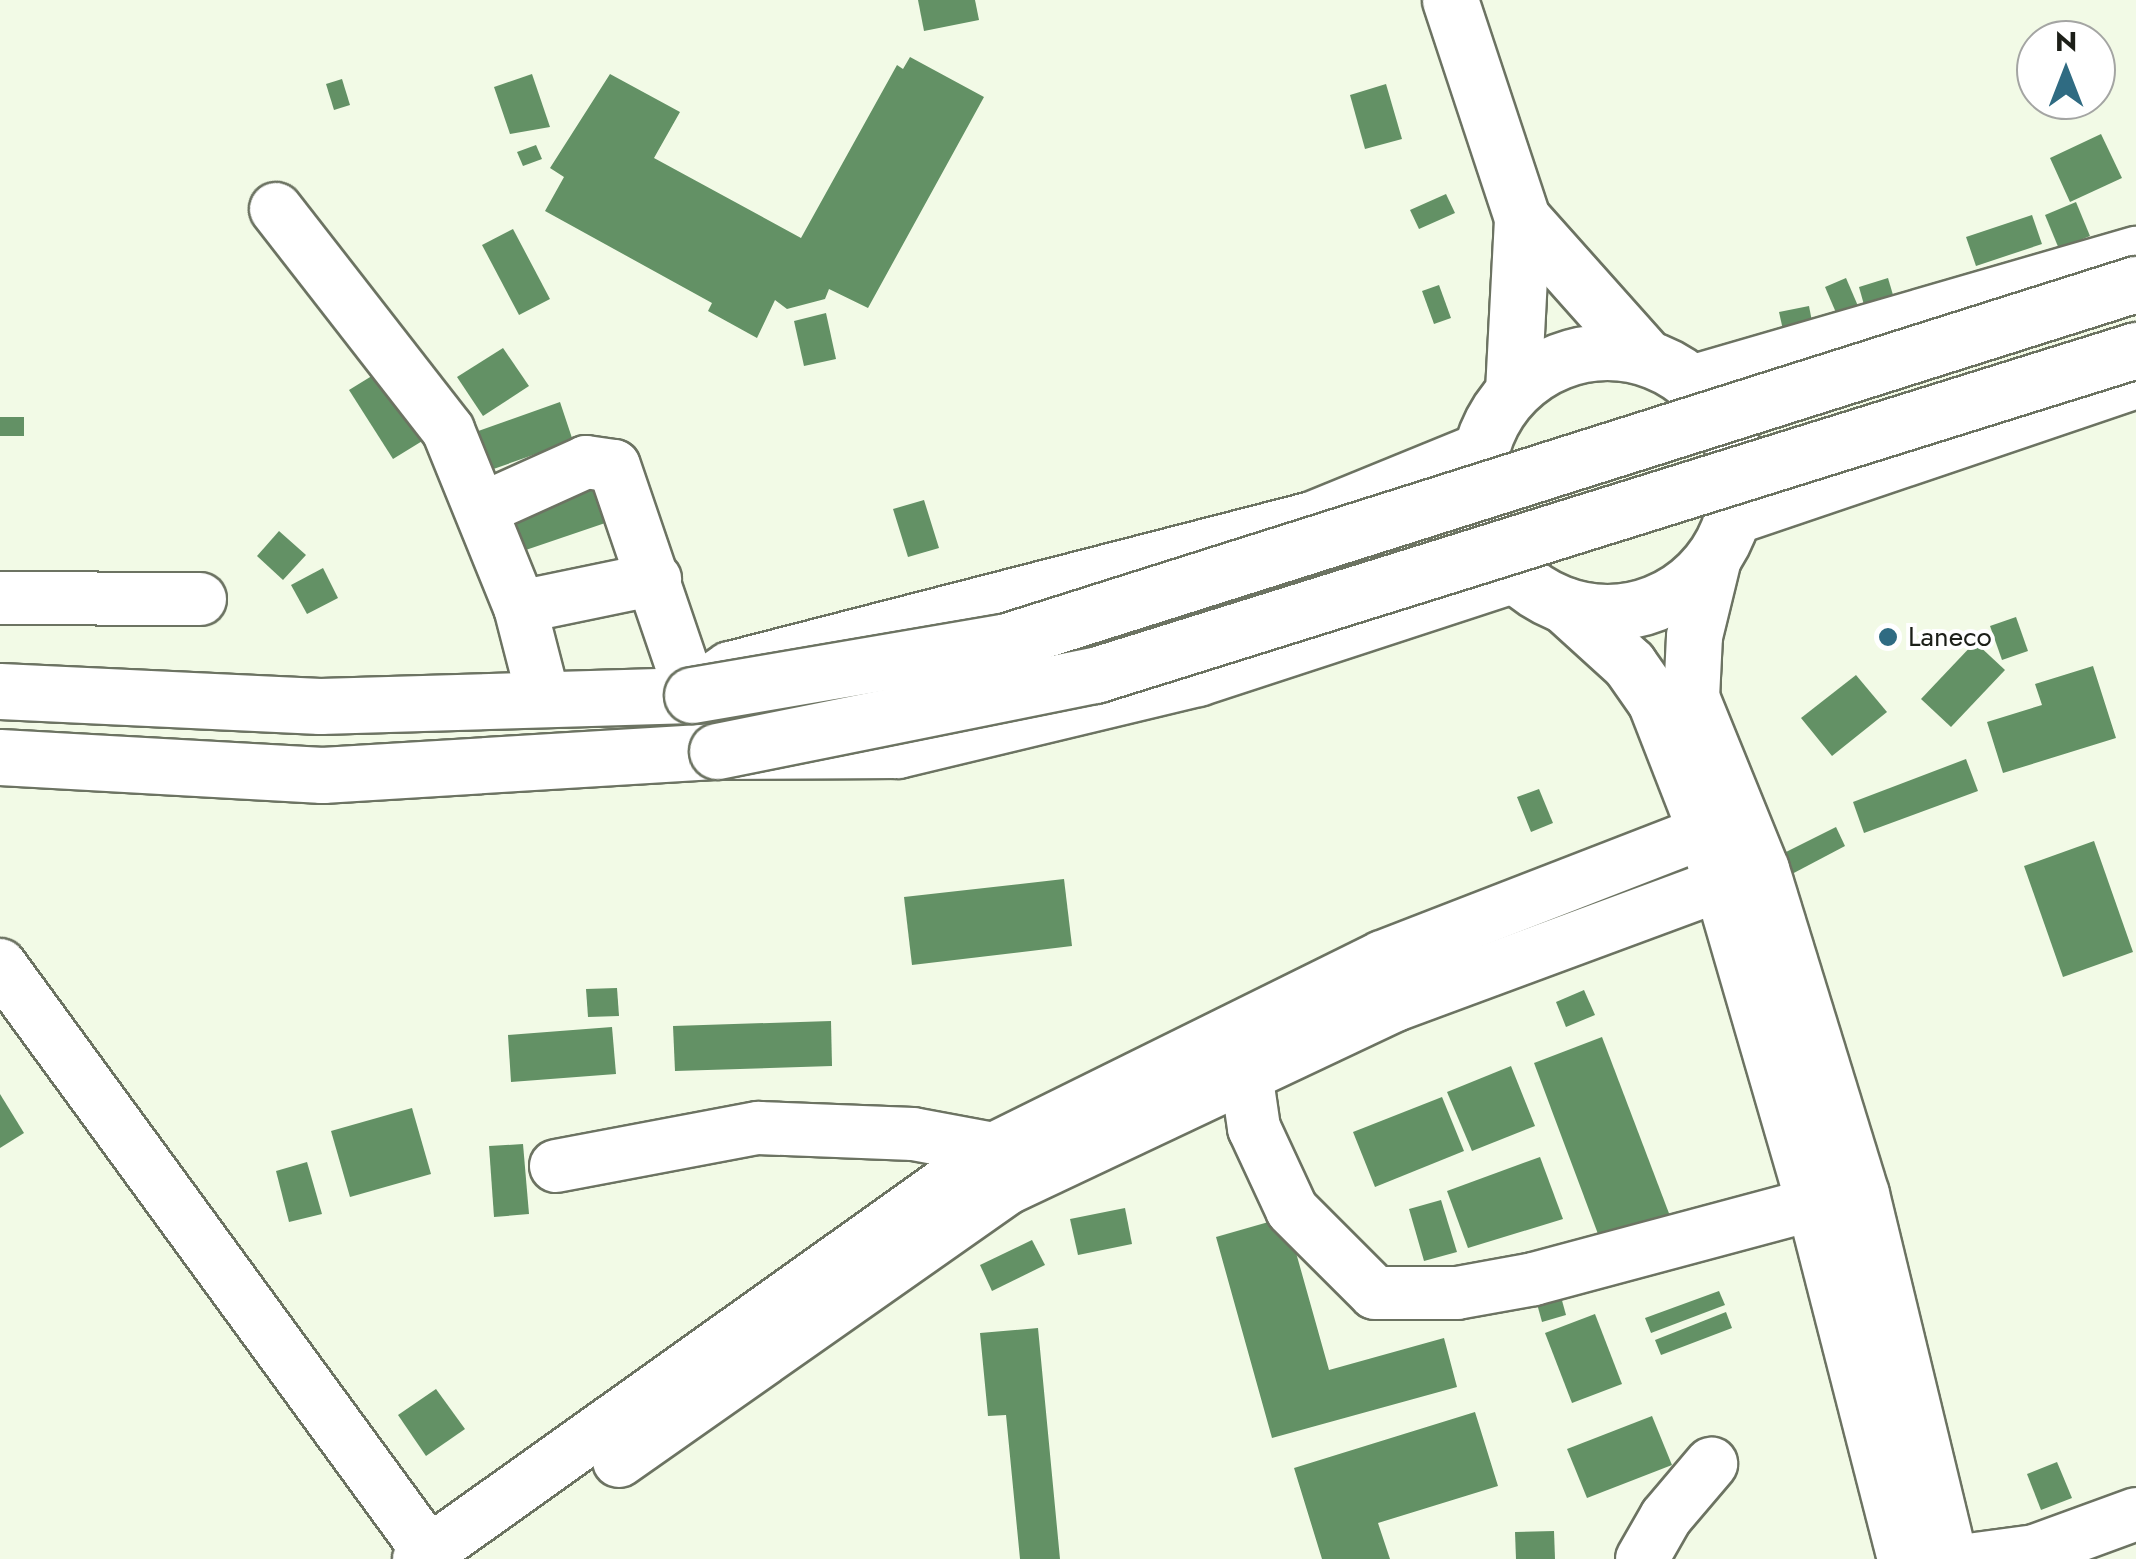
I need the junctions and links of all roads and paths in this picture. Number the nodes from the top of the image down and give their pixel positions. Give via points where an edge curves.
1 (1450, 0) edge
2 (276, 209) dead end
3 (1522, 218) junction
4 (2136, 254) edge
5 (2136, 284) edge
6 (2136, 350) edge
7 (1669, 370) junction
8 (2136, 380) edge
9 (1513, 391) junction
10 (1480, 450) junction
11 (482, 509) junction
12 (1723, 539) junction
13 (1515, 574) junction
14 (655, 579) junction
15 (0, 598) edge
16 (200, 599) dead end
17 (1564, 605) junction
18 (520, 606) junction
19 (0, 691) edge
20 (692, 696) junction
21 (544, 700) junction
22 (718, 751) junction
23 (0, 758) edge
24 (1724, 825) junction
25 (1741, 876) junction
26 (0, 965) edge
27 (1246, 1073) junction
28 (994, 1149) junction
29 (556, 1166) dead end
30 (1814, 1204) junction
31 (1711, 1464) dead end
32 (2136, 1514) edge
33 (442, 1557) edge
34 (1642, 1559) edge
35 (1905, 1559) edge
36 (1948, 1559) edge
37 (1976, 1559) edge

1 - 3 main road
2 - 11 street via 448,430
3 - 7 main road
3 - 9 main road
4 - 7 main road
5 - 20 main road, bridge via 1007,641
6 - 22 main road, bridge via 1096,675
7 - 9 main road via 1574,356
7 - 12 main road via 1730,435 1739,475
8 - 12 main road
9 - 10 main road
10 - 13 main road via 1481,516
10 - 20 main road via 1312,520 730,669
11 - 14 street via 603,460 623,480
11 - 18 street
12 - 17 main road via 1682,589 1645,607 1604,612
12 - 24 main road via 1694,636 1691,697
13 - 17 main road
13 - 22 main road via 1196,678 896,750
14 - 18 street
14 - 20 street
15 - 16 street
17 - 24 main road via 1629,664
18 - 21 street
19 - 21 main road via 320,706
20 - 21 main road
22 - 23 main road via 322,775
24 - 25 main road
24 - 28 street via 1382,957
25 - 27 street via 1396,1005
25 - 30 main road
25 - 36 main road via 1861,1194
26 - 33 street
27 - 30 street via 1254,1128 1292,1210 1374,1293 1457,1293 1534,1279
27 - 33 street via 1008,1188
28 - 29 street via 913,1134 758,1128
28 - 33 street
30 - 35 main road
31 - 34 street via 1666,1517
32 - 37 street via 2035,1551

